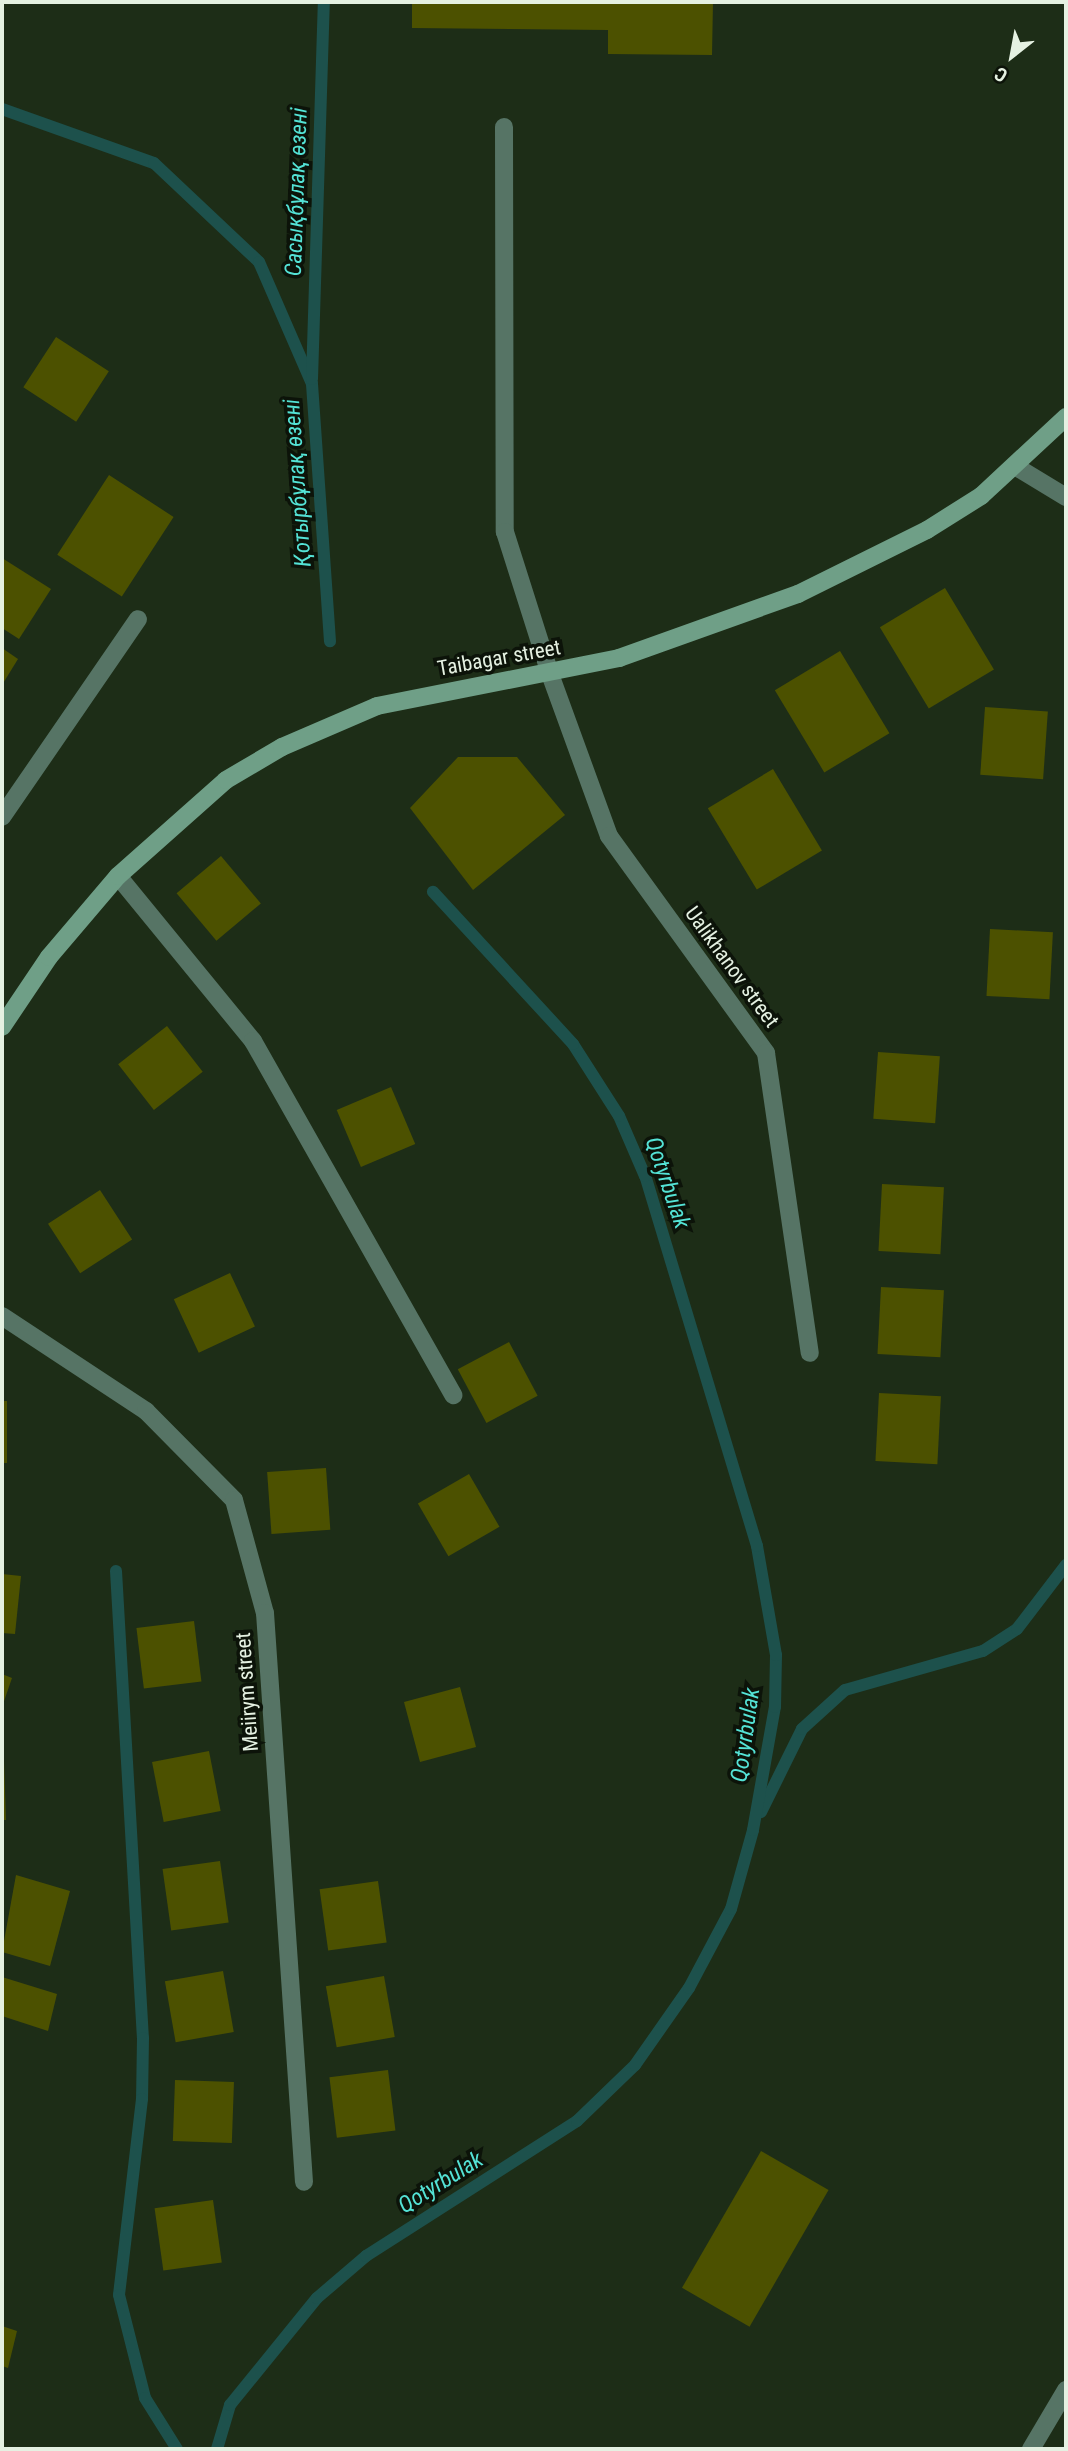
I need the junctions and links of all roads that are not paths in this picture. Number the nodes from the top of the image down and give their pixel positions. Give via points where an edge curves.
1 (504, 127) dead end
2 (1066, 417) edge
3 (1018, 468) junction
4 (1066, 496) edge
5 (138, 619) dead end
6 (550, 674) junction
7 (2, 817) edge
8 (118, 876) junction
9 (2, 1027) edge
10 (2, 1316) edge
11 (810, 1353) dead end
12 (453, 1395) dead end
13 (304, 2182) dead end
14 (1066, 2390) edge
15 (1031, 2449) edge

1 - 6 street, Ualikhanov street via 505,532
2 - 3 main road, Taibagar street
3 - 4 street
3 - 6 main road, Taibagar street via 927,530 810,589 696,635
5 - 7 street
6 - 8 main road, Taibagar street via 429,694 328,723 226,780
6 - 11 street, Ualikhanov street via 609,836 766,1053
8 - 9 main road, Taibagar street via 50,957
8 - 12 street via 253,1041
10 - 13 street, Meiirym street via 146,1411 234,1500 265,1613
14 - 15 street

